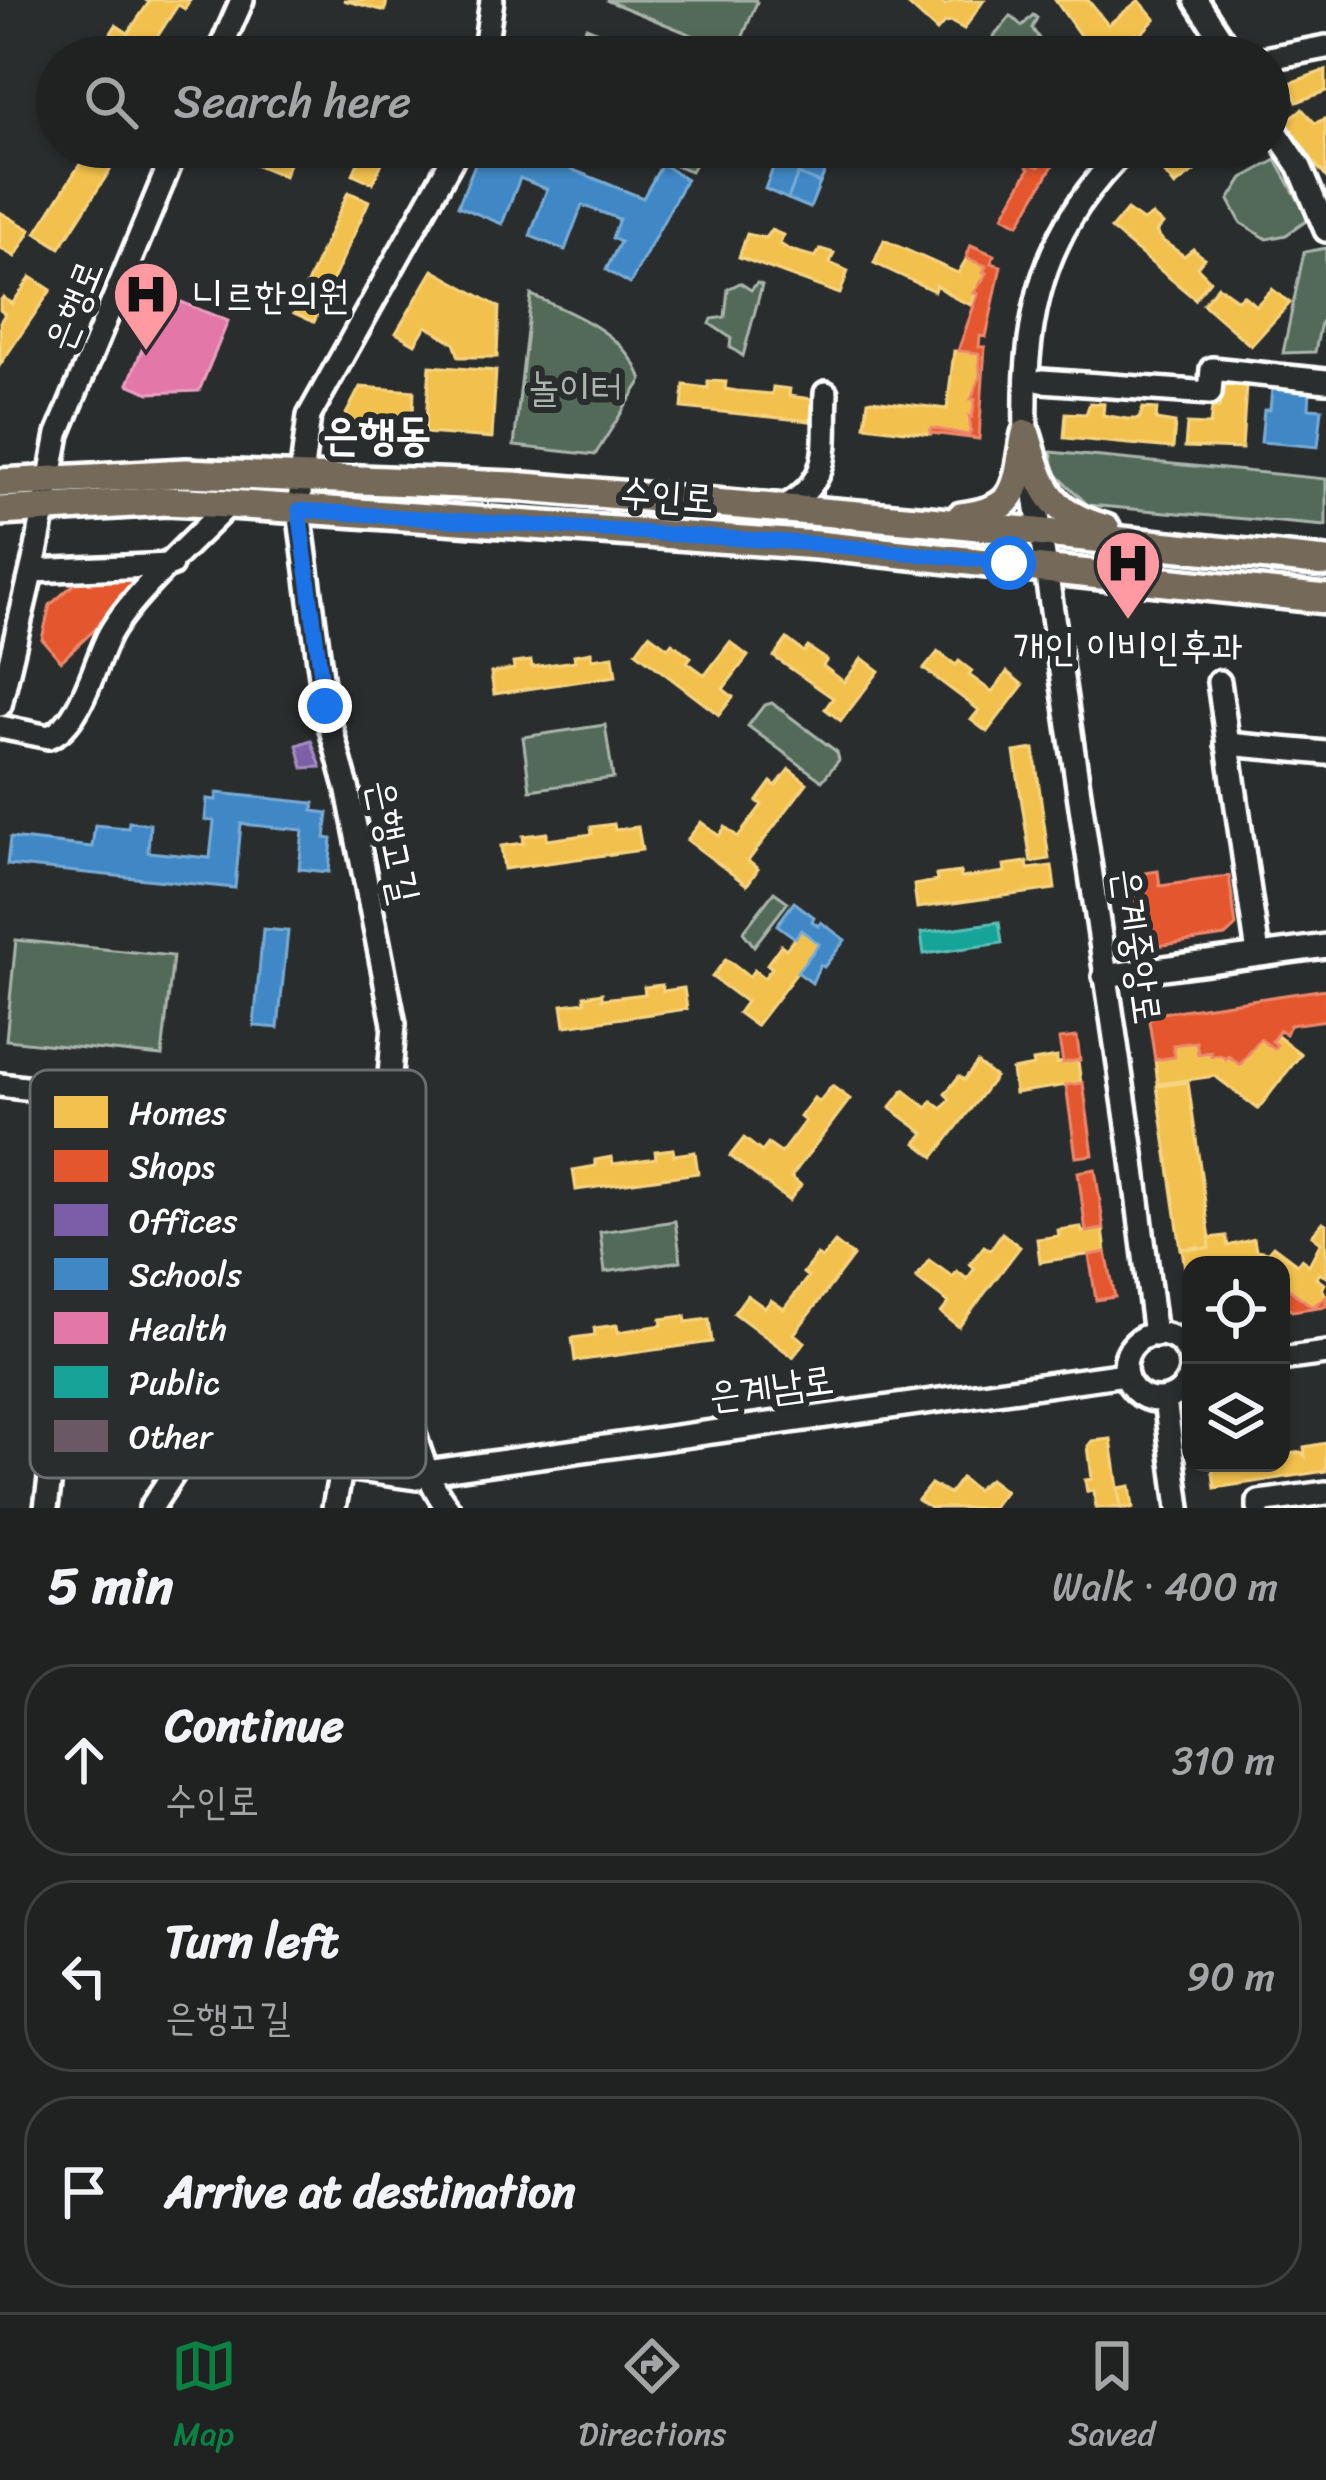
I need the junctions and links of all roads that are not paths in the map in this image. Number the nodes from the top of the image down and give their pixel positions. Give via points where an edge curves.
1 (242, 0) edge
2 (492, 0) edge
3 (1196, 0) edge
4 (226, 36) edge
5 (487, 36) edge
6 (1219, 36) edge
7 (1326, 47) edge
8 (1290, 54) edge
9 (1290, 152) edge
10 (168, 168) edge
11 (447, 168) edge
12 (1112, 168) edge
13 (1326, 230) edge
14 (1042, 381) dead end
15 (1326, 381) edge
16 (826, 393) dead end
17 (1026, 434) junction
18 (301, 477) junction
19 (50, 478) junction
20 (820, 479) junction
21 (0, 482) edge
22 (229, 504) junction
23 (45, 506) junction
24 (782, 508) junction
25 (299, 510) junction
26 (0, 511) edge
27 (868, 515) junction
28 (929, 521) junction
29 (1041, 535) junction
30 (1125, 542) junction
31 (1326, 562) edge
32 (171, 565) junction
33 (1047, 567) junction
34 (32, 571) junction
35 (1326, 599) edge
36 (1219, 682) dead end
37 (0, 705) edge
38 (0, 727) edge
39 (1227, 744) junction
40 (1326, 753) edge
41 (1326, 946) edge
42 (1258, 954) junction
43 (1104, 976) junction
44 (391, 1070) edge
45 (0, 1085) edge
46 (30, 1088) edge
47 (1155, 1334) junction
48 (1326, 1353) edge
49 (1290, 1358) edge
50 (1126, 1374) junction
51 (1165, 1400) junction
52 (427, 1472) joint
53 (50, 1478) edge
54 (171, 1478) edge
55 (340, 1478) edge
56 (1326, 1492) edge
57 (46, 1508) edge
58 (151, 1508) edge
59 (334, 1508) edge
60 (448, 1508) edge
61 (1179, 1508) edge
62 (1259, 1508) edge

1 - 4 street
2 - 5 street
3 - 6 street
7 - 8 street
9 - 13 street
10 - 19 street, 은행로 via 58,434
11 - 18 street, 은행고길 via 315,403 304,428
12 - 17 street via 1045,268 1027,345
14 - 15 street via 1210,393 1212,369
16 - 20 street
17 - 28 main road via 1007,502 987,514
17 - 29 street, 은계중앙로
17 - 30 main road via 1049,498
18 - 19 main road, 수인로
18 - 24 main road, 수인로
18 - 25 street, 은행고길
19 - 21 main road, 수인로
19 - 23 street, 은행로
20 - 24 street
20 - 27 street via 837,500
22 - 23 main road, 수인로
22 - 25 main road, 수인로
22 - 32 street
23 - 26 main road, 수인로
23 - 34 street, 은행로
24 - 27 main road, 수인로
25 - 33 main road, 수인로
25 - 44 street, 은행고길 via 325,706 390,993
27 - 28 main road, 수인로
28 - 29 main road, 수인로
29 - 30 main road, 수인로
29 - 33 street, 은계중앙로
30 - 31 main road, 수인로
32 - 34 street
32 - 38 street via 111,632 57,735
33 - 35 main road, 수인로
33 - 43 street, 은계중앙로
34 - 37 street, 은행로
36 - 39 street
39 - 40 street
39 - 42 street
41 - 42 street
42 - 43 street
43 - 47 street, 은계중앙로
45 - 46 street
47 - 50 street via 1135,1343
47 - 51 street via 1174,1338 1190,1361 1188,1381
48 - 49 street
50 - 51 street via 1144,1398
50 - 52 street, 은계남로
51 - 61 street
52 - 60 street, 은행고길
53 - 57 street
54 - 58 street
55 - 59 street
56 - 62 street via 1258,1502

